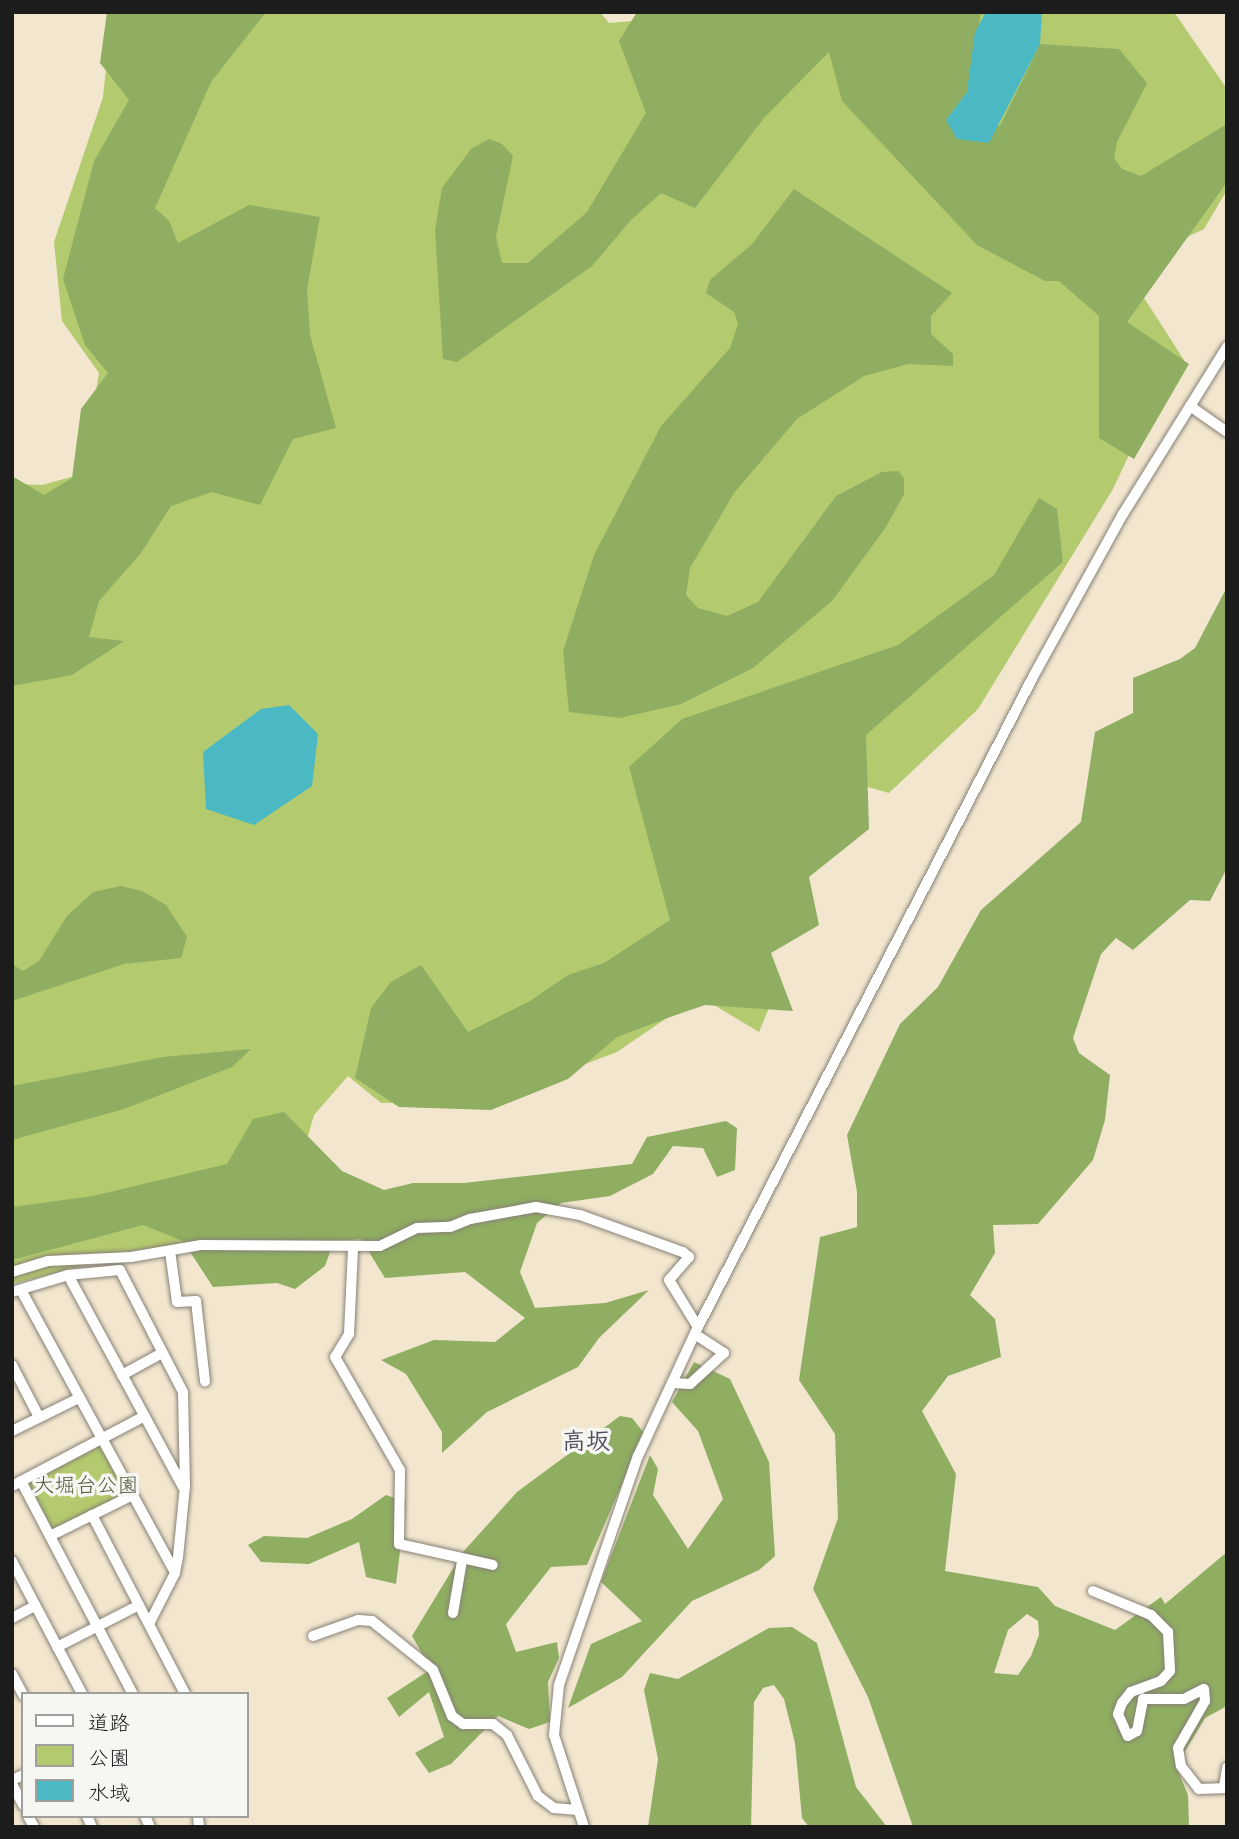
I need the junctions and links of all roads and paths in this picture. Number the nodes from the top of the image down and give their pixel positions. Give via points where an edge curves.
1 (1227, 347) edge
2 (1190, 406) junction
3 (1227, 432) edge
4 (353, 1249) junction
5 (170, 1251) junction
6 (12, 1272) edge
7 (68, 1275) junction
8 (17, 1291) edge
9 (697, 1331) junction
10 (162, 1353) junction
11 (12, 1365) edge
12 (122, 1375) junction
13 (205, 1381) dead end
14 (672, 1383) junction
15 (79, 1398) junction
16 (145, 1416) junction
17 (39, 1417) junction
18 (12, 1431) edge
19 (102, 1438) junction
20 (17, 1483) edge
21 (185, 1490) junction
22 (131, 1496) junction
23 (92, 1515) junction
24 (50, 1536) junction
25 (462, 1561) junction
26 (12, 1562) edge
27 (494, 1565) dead end
28 (175, 1573) junction
29 (1093, 1591) dead end
30 (139, 1605) junction
31 (36, 1606) junction
32 (453, 1613) dead end
33 (12, 1618) edge
34 (149, 1624) junction
35 (97, 1626) junction
36 (313, 1636) dead end
37 (57, 1647) junction
38 (12, 1674) edge
39 (21, 1692) edge
40 (81, 1692) edge
41 (132, 1692) edge
42 (184, 1692) edge
43 (1227, 1768) edge
44 (12, 1782) edge
45 (1226, 1787) edge
46 (21, 1801) edge
47 (577, 1810) junction
48 (584, 1827) edge

1 - 2 street
2 - 3 street
2 - 9 street via 1123,514 1034,675
4 - 5 street via 201,1245
4 - 9 street via 380,1246 417,1228 450,1227 536,1207 580,1215 689,1257 669,1280
4 - 25 street via 349,1334 335,1357 400,1470 399,1544
5 - 6 street via 48,1261
5 - 13 street via 177,1301 196,1301
7 - 8 street
7 - 10 street via 120,1270
7 - 12 street
8 - 15 street
9 - 14 street
9 - 14 street via 724,1353 690,1384
10 - 12 street
10 - 21 street via 183,1392
11 - 17 street
12 - 16 street
14 - 47 street via 638,1456 559,1685 554,1735
15 - 17 street
15 - 19 street
16 - 19 street
16 - 21 street
17 - 18 street
19 - 20 street
19 - 22 street
20 - 24 street
21 - 28 street
22 - 23 street
22 - 28 street
23 - 24 street
23 - 30 street
24 - 35 street
25 - 27 street
25 - 32 street
26 - 31 street
28 - 34 street
29 - 45 street via 1151,1615 1168,1632 1170,1671 1161,1681 1131,1692 1122,1703 1118,1714 1128,1736 1137,1731 1143,1699 1184,1699 1204,1689 1205,1700 1178,1748 1181,1766 1199,1789 1213,1792
30 - 34 street
30 - 35 street
31 - 33 street
31 - 37 street
34 - 42 street
35 - 37 street
35 - 41 street
36 - 47 street via 358,1620 372,1621 433,1670 452,1716 463,1724 493,1724 506,1735 538,1796 554,1808
37 - 40 street
38 - 39 street
43 - 45 street
44 - 46 street
47 - 48 street

